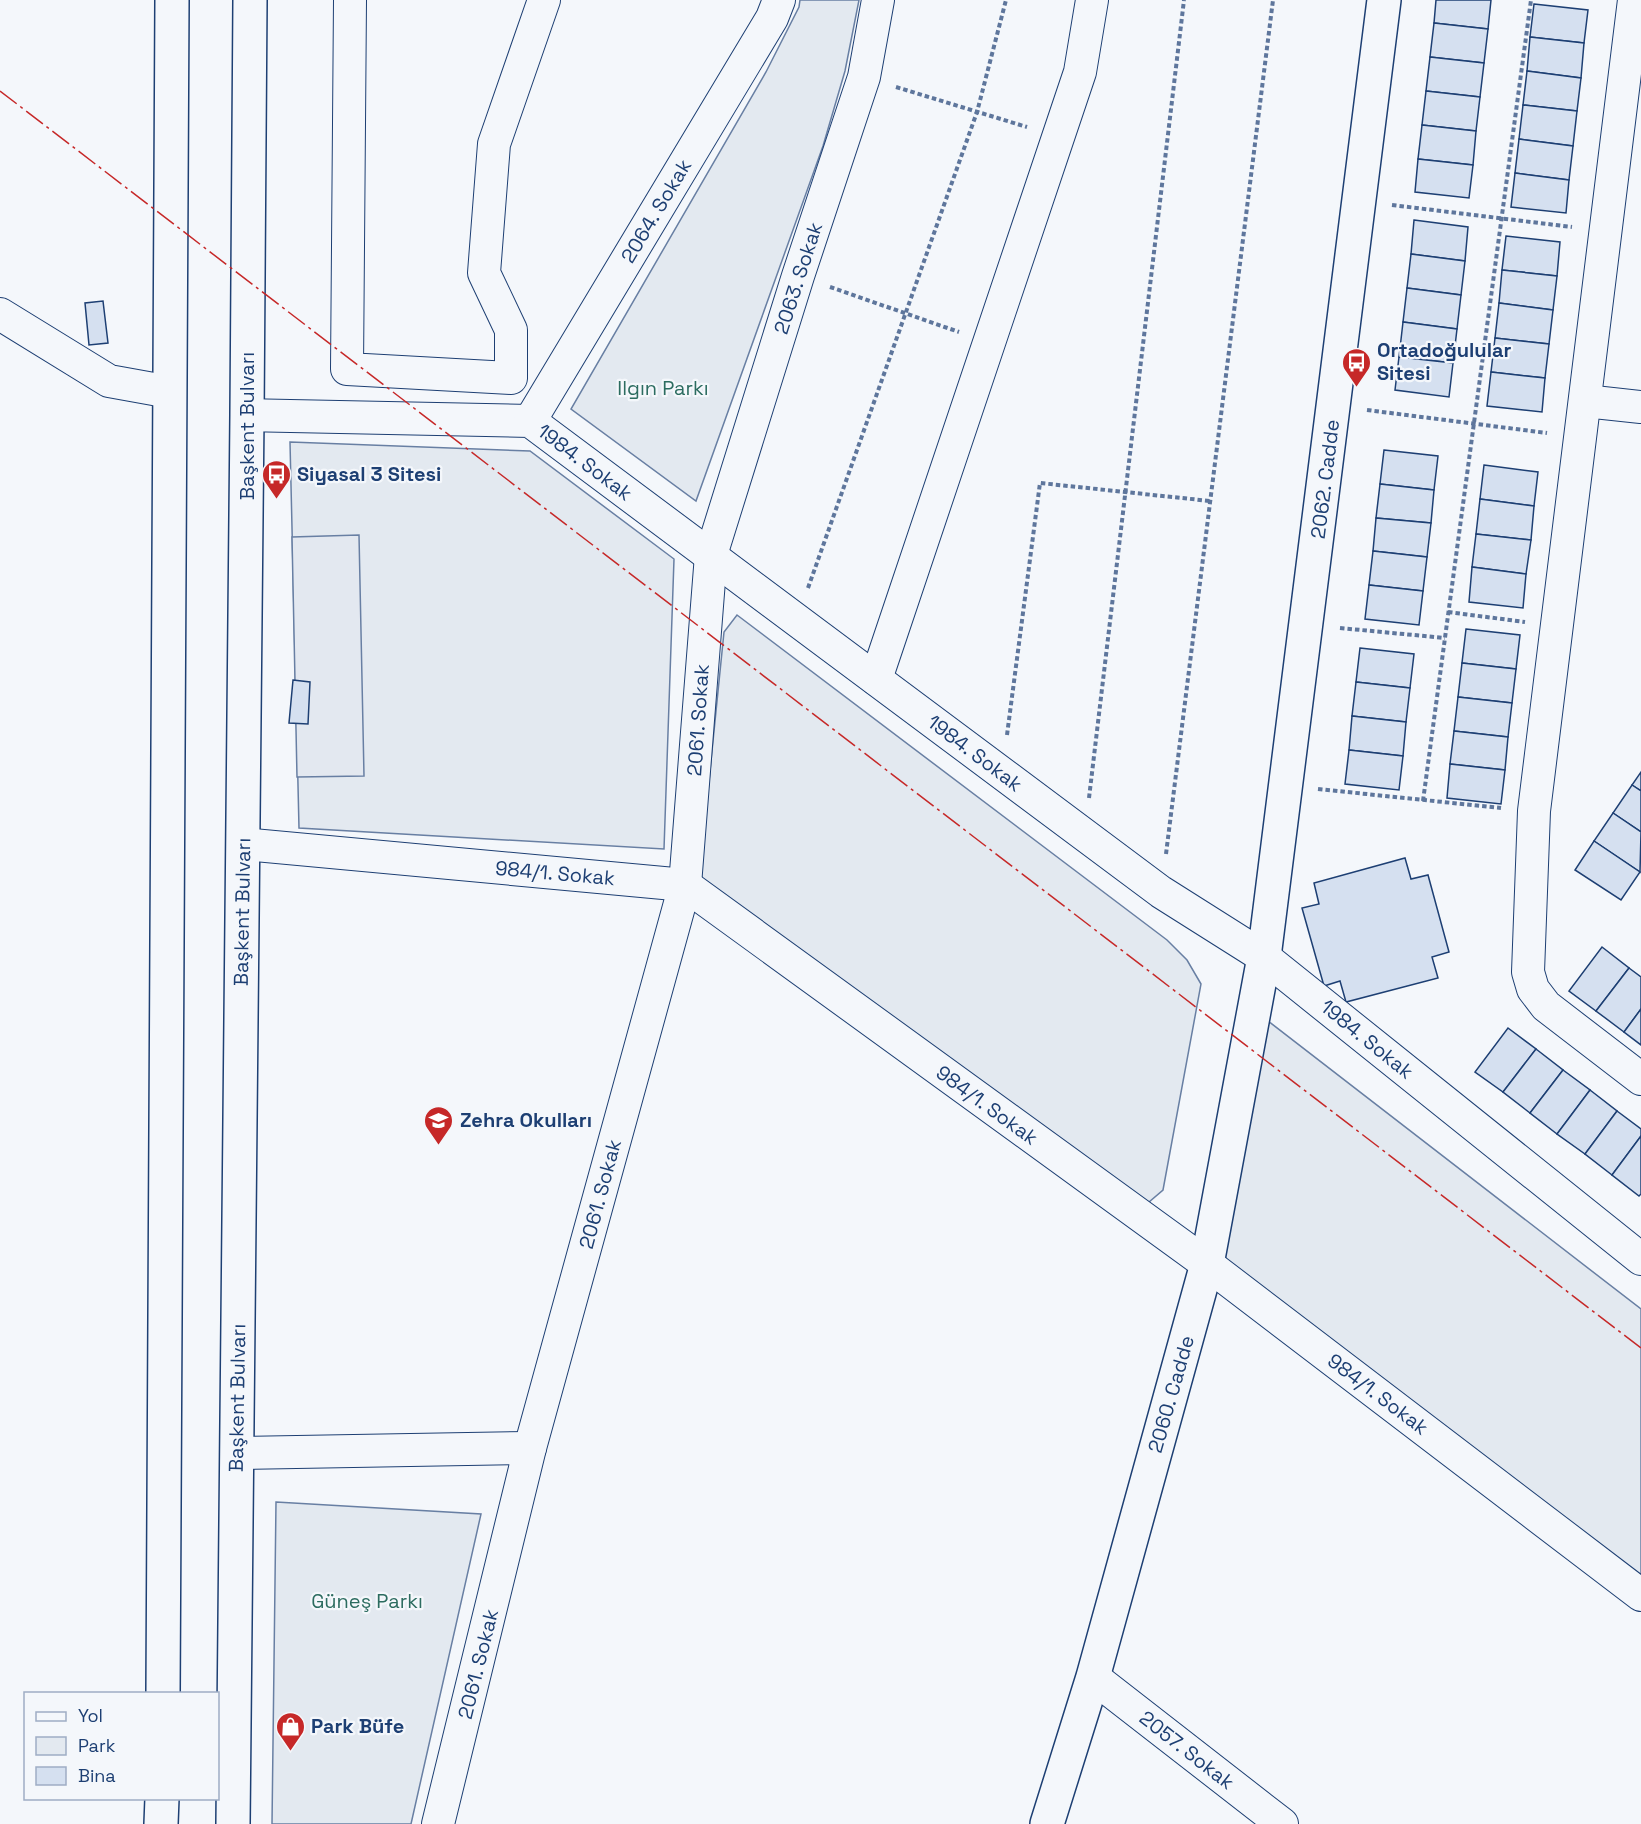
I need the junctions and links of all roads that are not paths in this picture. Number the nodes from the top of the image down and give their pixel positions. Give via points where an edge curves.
1 (172, 0) edge
2 (250, 0) edge
3 (350, 0) edge
4 (544, 0) edge
5 (779, 0) edge
6 (878, 0) edge
7 (1092, 0) edge
8 (1384, 0) edge
9 (1634, 0) edge
10 (0, 314) edge
11 (170, 392) junction
12 (1585, 401) junction
13 (1641, 407) edge
14 (247, 415) junction
15 (530, 421) junction
16 (711, 555) junction
17 (876, 679) junction
18 (243, 844) junction
19 (685, 885) junction
20 (1264, 957) junction
21 (1641, 1079) edge
22 (1641, 1258) edge
23 (1208, 1264) junction
24 (530, 1448) junction
25 (237, 1453) junction
26 (1641, 1595) edge
27 (1092, 1677) junction
28 (163, 1692) edge
29 (162, 1800) edge
30 (161, 1824) edge
31 (233, 1824) edge
32 (438, 1824) edge
33 (1047, 1824) edge
34 (1282, 1824) edge

1 - 11 main road
2 - 14 main road, Başkent Bulvarı
3 - 4 street via 347,369 511,378 511,330 484,273 494,144
5 - 15 street, 2064. Sokak via 772,18
6 - 16 street, 2063. Sokak via 864,77
7 - 17 street via 1080,72
8 - 20 main road, 2062. Cadde
9 - 12 street
10 - 11 street via 109,381
11 - 28 main road
12 - 13 street
12 - 21 street via 1534,811 1528,972 1533,990 1546,1006
14 - 15 street, 1984. Sokak
14 - 18 main road, Başkent Bulvarı
15 - 16 street, 1984. Sokak
16 - 17 street, 1984. Sokak
16 - 19 street, 2061. Sokak
17 - 20 street, 1984. Sokak via 1161,892
18 - 19 street, 984/1. Sokak
18 - 25 main road, Başkent Bulvarı
19 - 23 street, 984/1. Sokak
19 - 24 street, 2061. Sokak
20 - 22 street, 1984. Sokak
20 - 23 main road, 2060. Cadde
23 - 26 street, 984/1. Sokak
23 - 27 main road, 2060. Cadde
24 - 25 street
24 - 32 street, 2061. Sokak
25 - 31 main road, Başkent Bulvarı
27 - 33 main road, 2060. Cadde
27 - 34 street, 2057. Sokak
29 - 30 main road

